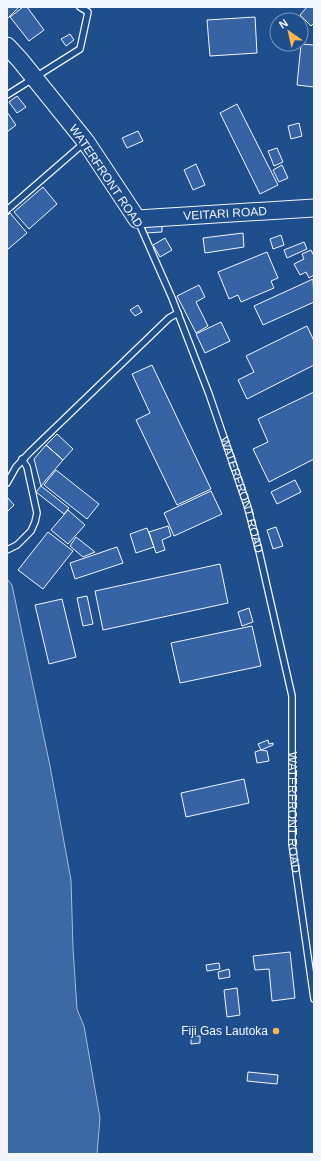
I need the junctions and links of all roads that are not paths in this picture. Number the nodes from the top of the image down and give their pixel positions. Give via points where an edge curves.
1 (80, 7) edge
2 (7, 46) edge
3 (34, 77) junction
4 (7, 95) edge
5 (86, 142) junction
6 (314, 208) edge
7 (7, 210) edge
8 (137, 219) junction
9 (178, 313) junction
10 (22, 459) junction
11 (7, 483) edge
12 (7, 550) edge
13 (314, 999) edge

1 - 3 lane via 88,12 80,49
2 - 3 main road, WATERFRONT ROAD
3 - 4 lane
3 - 5 main road, WATERFRONT ROAD
5 - 7 lane
5 - 8 main road, WATERFRONT ROAD
6 - 8 main road, VEITARI ROAD
8 - 9 lane, WATERFRONT ROAD
9 - 10 lane via 169,318 132,352
9 - 13 lane, WATERFRONT ROAD via 247,505 292,696 292,844
10 - 11 lane
10 - 12 lane via 27,468 37,513 31,531 17,545

